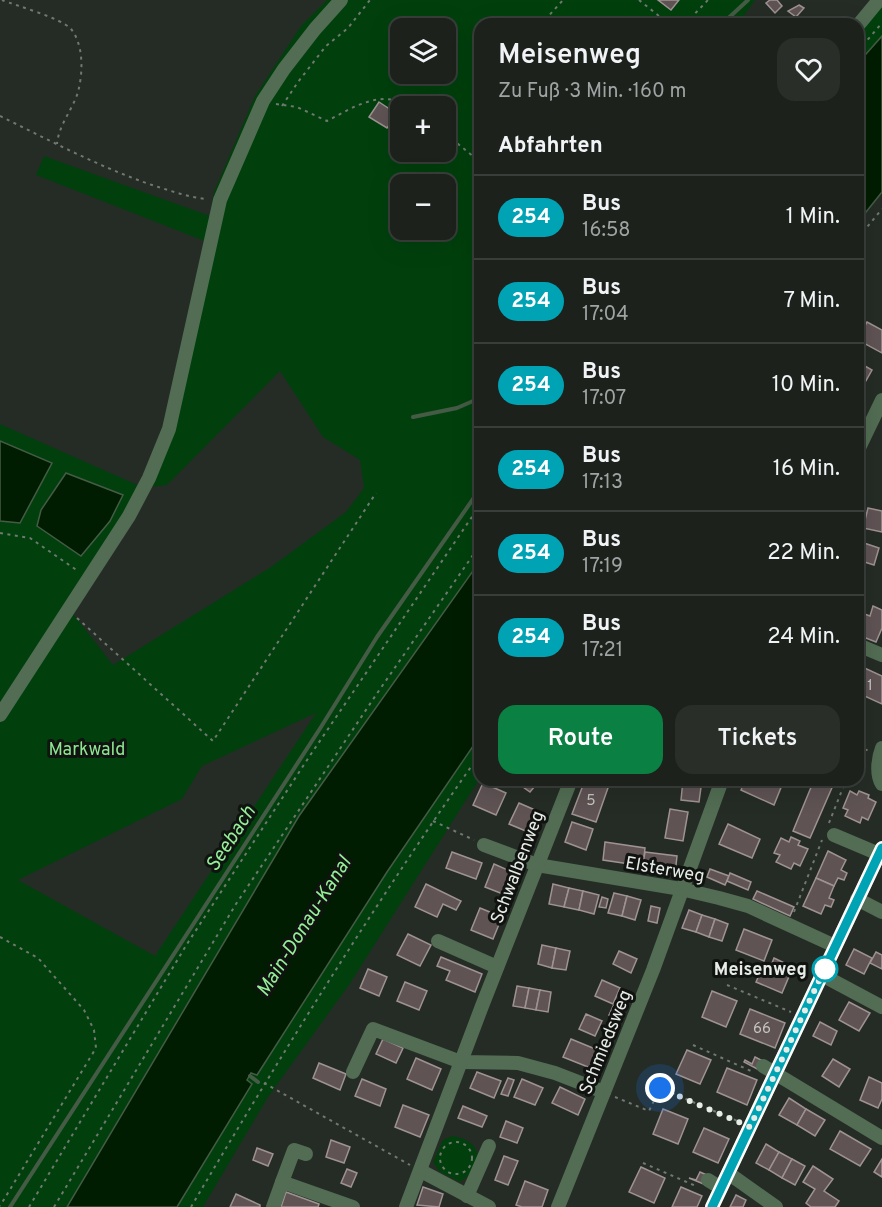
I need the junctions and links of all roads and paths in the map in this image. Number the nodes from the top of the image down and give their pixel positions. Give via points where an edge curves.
1 (2, 0) edge
2 (341, 0) edge
3 (370, 0) edge
4 (563, 0) edge
5 (639, 0) edge
6 (708, 0) edge
7 (879, 0) edge
8 (547, 18) edge
9 (662, 18) edge
10 (691, 18) edge
11 (864, 18) edge
12 (882, 23) edge
13 (864, 44) edge
14 (390, 100) edge
15 (0, 116) edge
16 (456, 142) edge
17 (57, 144) junction
18 (474, 157) edge
19 (220, 200) junction
20 (882, 209) edge
21 (864, 231) edge
22 (882, 400) edge
23 (864, 438) edge
24 (376, 493) dead end
25 (474, 514) edge
26 (0, 533) edge
27 (474, 554) edge
28 (88, 577) junction
29 (67, 609) junction
30 (864, 648) edge
31 (882, 655) edge
32 (0, 715) edge
33 (882, 748) edge
34 (474, 762) edge
35 (882, 784) edge
36 (569, 786) edge
37 (720, 786) edge
38 (843, 786) edge
39 (433, 820) junction
40 (828, 833) junction
41 (484, 845) joint
42 (880, 851) edge
43 (537, 865) junction
44 (681, 889) junction
45 (857, 899) junction
46 (882, 912) edge
47 (789, 923) junction
48 (0, 938) edge
49 (438, 941) dead end
50 (835, 946) junction
51 (497, 967) junction
52 (822, 975) junction
53 (727, 985) dead end
54 (882, 1007) edge
55 (802, 1017) junction
56 (693, 1045) dead end
57 (461, 1062) junction
58 (764, 1070) junction
59 (353, 1071) dead end
60 (264, 1083) junction
61 (604, 1092) junction
62 (750, 1127) junction
63 (882, 1137) edge
64 (489, 1146) dead end
65 (306, 1154) dead end
66 (643, 1163) dead end
67 (441, 1165) joint
68 (421, 1171) junction
69 (728, 1173) junction
70 (708, 1180) dead end
71 (282, 1182) junction
72 (467, 1196) junction
73 (717, 1197) edge
74 (0, 1206) edge
75 (29, 1207) edge
76 (54, 1207) edge
77 (191, 1207) edge
78 (273, 1207) edge
79 (353, 1207) edge
80 (406, 1207) edge
81 (489, 1207) edge
82 (558, 1207) edge
83 (776, 1207) edge

1 - 17 path via 54,19 70,28 77,39 81,54 78,92
2 - 19 street via 263,101
3 - 14 path via 348,28 326,46 282,106 297,107 327,121 364,102
4 - 8 path
5 - 9 path
6 - 10 path
7 - 11 street
12 - 13 path
15 - 17 path
16 - 18 path
17 - 19 path via 124,176 184,195
19 - 28 street via 169,429 150,478
20 - 21 path
22 - 23 street
24 - 29 path via 213,741
25 - 75 path via 193,934
26 - 28 path via 30,538
27 - 76 path via 236,904
28 - 29 street
29 - 32 street
30 - 31 street
33 - 35 street
34 - 39 path
36 - 43 street, Schwalbenweg
37 - 44 street, Schmiedsweg
38 - 40 path
39 - 41 path
39 - 60 path
40 - 42 street
40 - 47 path
41 - 43 street, Elsterweg
42 - 45 street
43 - 44 street, Elsterweg
43 - 51 street, Schwalbenweg
44 - 47 street, Elsterweg via 748,906
44 - 61 street, Schmiedsweg
45 - 46 street
45 - 50 street
47 - 50 street, Elsterweg
48 - 74 path via 39,958 84,1010 94,1029 96,1048
49 - 51 street
50 - 52 street
51 - 57 street, Schwalbenweg
52 - 54 street
52 - 55 street
53 - 55 path
55 - 58 street
56 - 58 path
57 - 59 street via 373,1029
57 - 61 street via 518,1063
57 - 68 street, Schwalbenweg
58 - 62 street
58 - 63 street
60 - 68 path
60 - 77 path
61 - 62 path via 649,1111 660,1088
61 - 82 street, Schmiedsweg
62 - 69 street
64 - 72 street
65 - 71 street via 294,1150
66 - 73 path
67 - 67 path via 442,1150 450,1143 461,1143 470,1150 471,1166 463,1173 448,1172
68 - 72 street
68 - 80 street, Schwalbenweg
69 - 73 street
69 - 83 street
70 - 73 street
71 - 78 street
71 - 79 street
72 - 81 street

